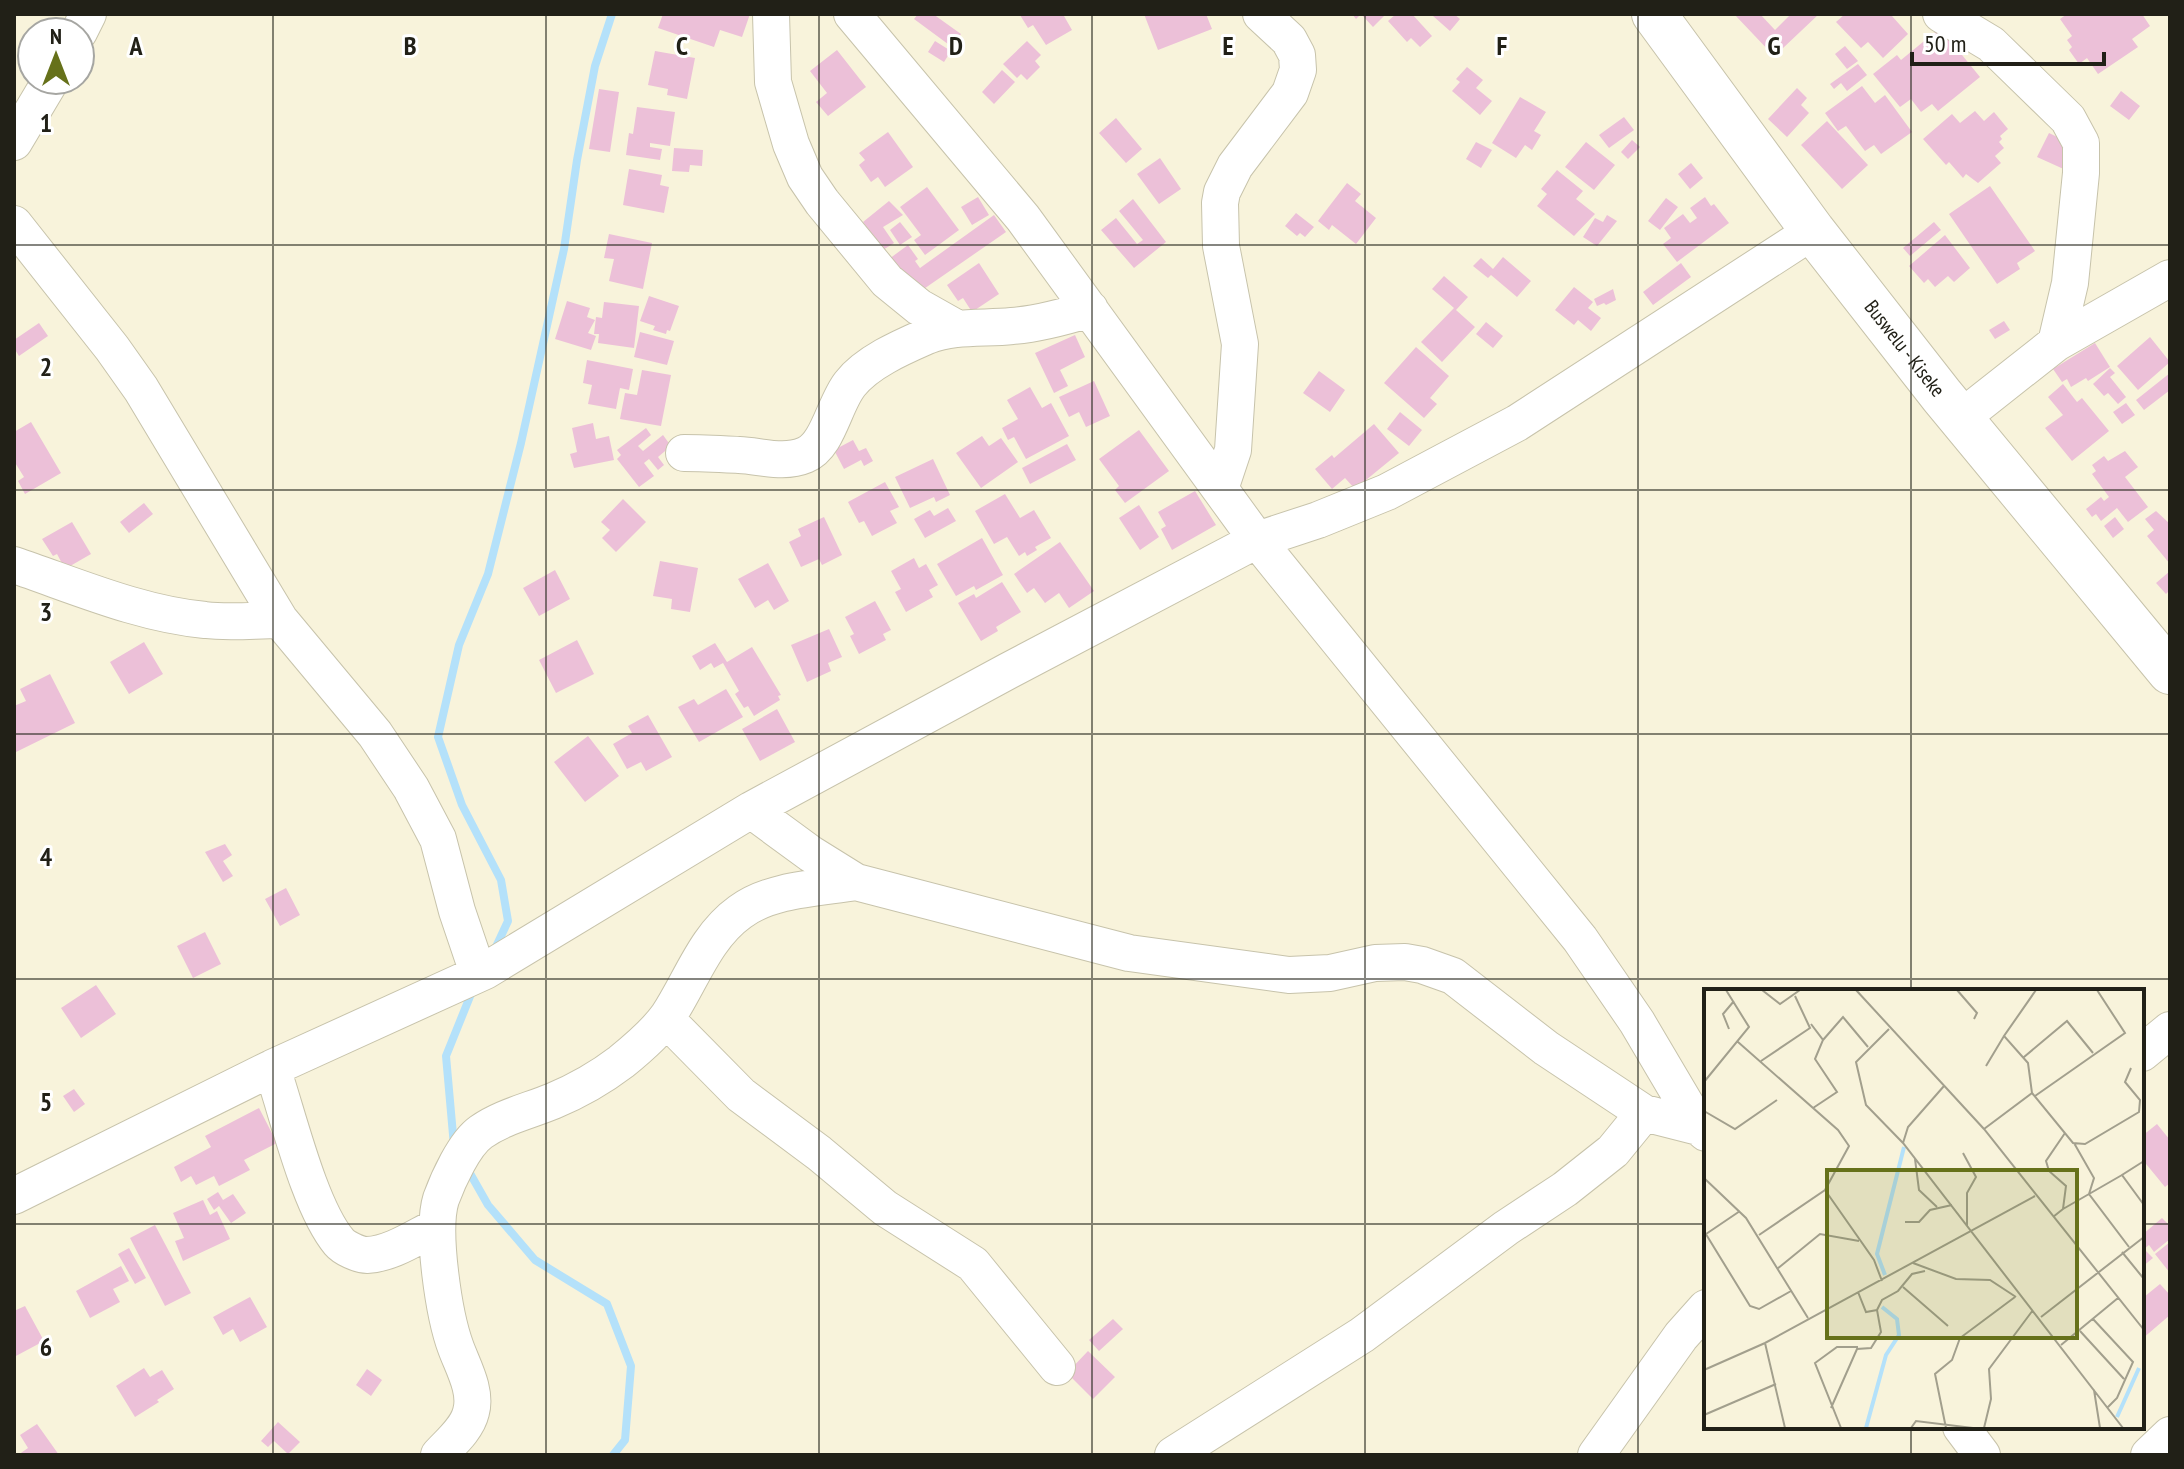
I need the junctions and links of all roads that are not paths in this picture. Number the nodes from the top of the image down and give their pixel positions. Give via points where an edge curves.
1 (771, 14) edge
2 (852, 14) edge
3 (1261, 14) edge
4 (1654, 14) edge
5 (1941, 14) edge
6 (41, 96) edge
7 (14, 142) edge
8 (14, 224) edge
9 (1813, 231) junction
10 (2170, 278) edge
11 (1090, 309) junction
12 (958, 329) junction
13 (2056, 343) junction
14 (1961, 418) junction
15 (684, 453) dead end
16 (1220, 489) junction
17 (1257, 540) junction
18 (14, 565) edge
19 (280, 620) junction
20 (2170, 672) edge
21 (751, 810) junction
22 (856, 882) junction
23 (472, 976) junction
24 (666, 1019) junction
25 (2170, 1030) edge
26 (2144, 1051) edge
27 (272, 1068) junction
28 (1644, 1113) junction
29 (1702, 1130) edge
30 (14, 1196) edge
31 (436, 1227) junction
32 (1704, 1310) edge
33 (1057, 1367) dead end
34 (1962, 1429) edge
35 (2170, 1435) edge
36 (439, 1455) edge
37 (1173, 1455) edge
38 (1596, 1455) edge
39 (1982, 1455) edge
40 (2149, 1455) edge

1 - 12 street via 773,82 805,177 887,281
2 - 11 street via 1023,218
3 - 16 street via 1289,40 1298,70 1290,93 1235,166 1222,192 1221,246 1240,344 1233,450
4 - 9 main road, Buswelu - Kiseke
5 - 13 street via 1991,44 2068,119 2081,143 2070,283
6 - 7 street
8 - 19 street via 141,389
9 - 14 main road, Buswelu - Kiseke
9 - 17 street via 1517,423 1387,492
10 - 13 street
11 - 12 street via 1052,321
11 - 16 street
12 - 15 street via 930,335 860,373 838,402 815,451 803,457
13 - 14 street
14 - 20 main road, Buswelu - Kiseke
16 - 17 street
17 - 21 street
17 - 29 street via 1580,939
18 - 19 street via 171,615
19 - 23 street via 375,734 411,788 438,839
21 - 22 street
21 - 23 street
22 - 24 street via 780,896 739,912 711,943
22 - 28 street via 1129,953 1243,971 1289,975 1375,963 1422,965 1453,976 1546,1048
23 - 27 street
24 - 31 street via 602,1076 478,1134 454,1168
24 - 33 street via 741,1095 885,1208 973,1264
25 - 26 street
27 - 30 street
27 - 31 street via 312,1191 341,1245 364,1255 394,1249
28 - 29 street
28 - 37 street via 1613,1151 1565,1189 1362,1335
31 - 36 street via 455,1345 472,1404 463,1427
32 - 38 street
34 - 39 street
35 - 40 street

